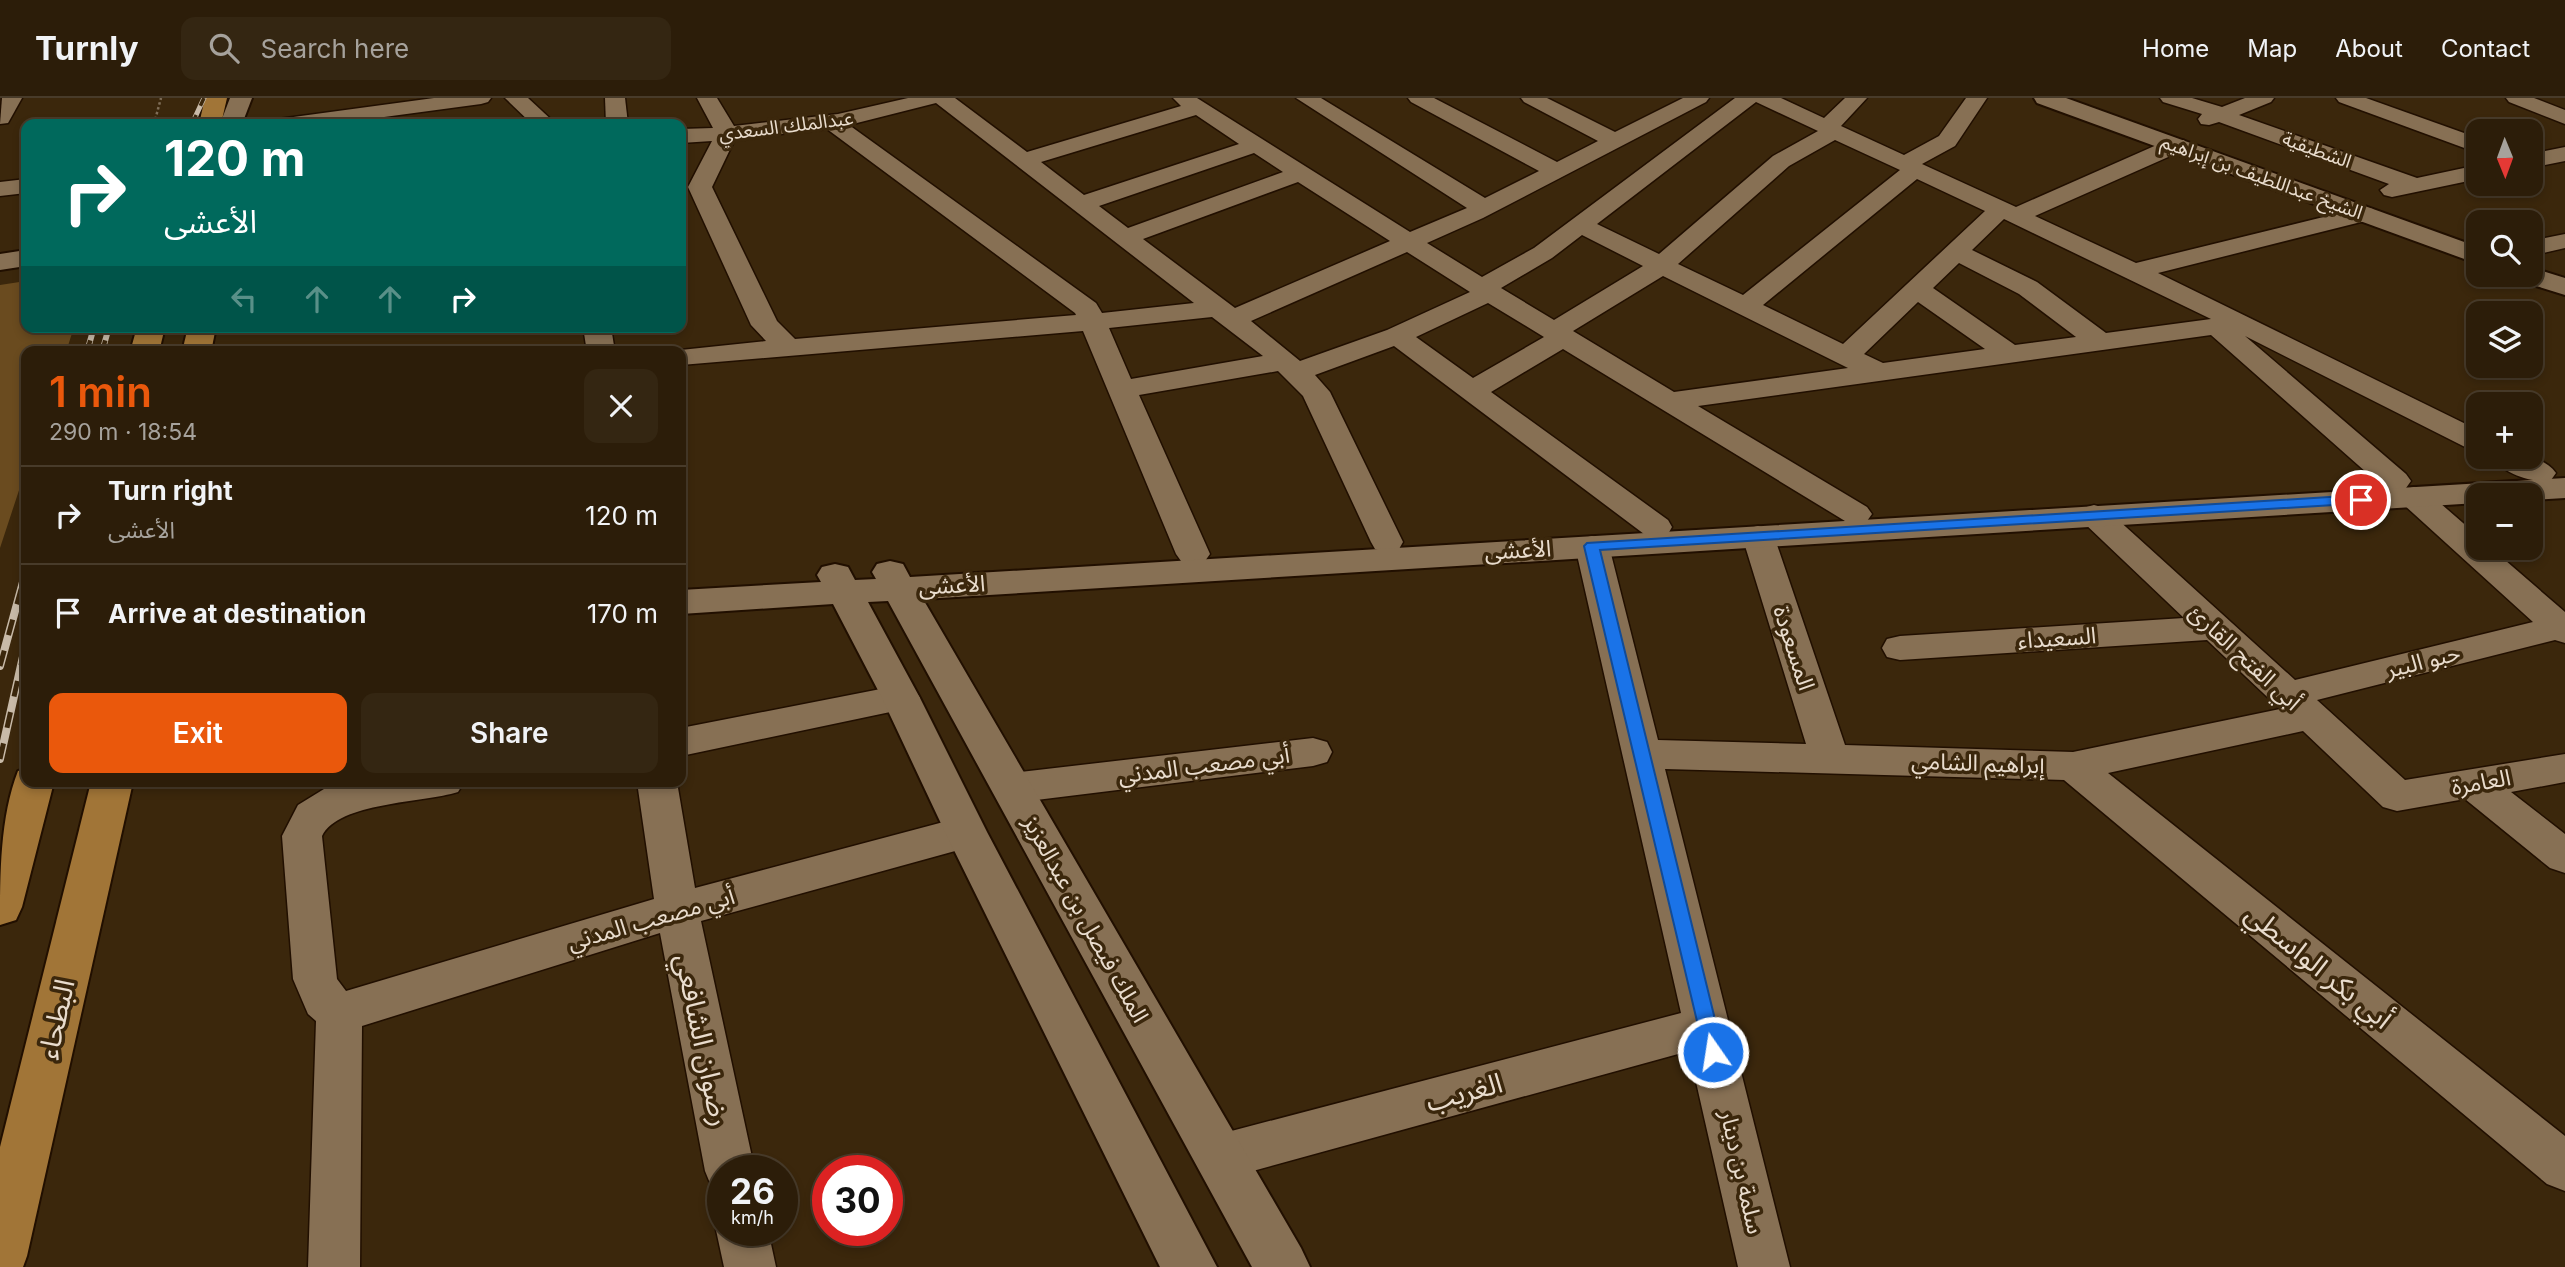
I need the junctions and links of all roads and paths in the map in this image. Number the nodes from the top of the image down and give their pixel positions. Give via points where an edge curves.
1 (12, 98) edge
2 (161, 98) edge
3 (216, 98) edge
4 (241, 98) edge
5 (481, 98) edge
6 (515, 98) edge
7 (615, 98) edge
8 (707, 98) edge
9 (931, 98) edge
10 (942, 98) edge
11 (1306, 98) edge
12 (1418, 98) edge
13 (1531, 98) edge
14 (1649, 98) edge
15 (1699, 98) edge
16 (1748, 98) edge
17 (1764, 98) edge
18 (1857, 98) edge
19 (1978, 98) edge
20 (2045, 98) edge
21 (2170, 98) edge
22 (2264, 98) edge
23 (2383, 98) edge
24 (2516, 98) edge
25 (2352, 100) edge
26 (1191, 103) edge
27 (1675, 110) junction
28 (836, 114) edge
29 (2221, 114) junction
30 (0, 118) edge
31 (2565, 118) edge
32 (155, 119) edge
33 (211, 119) edge
34 (233, 119) edge
35 (324, 119) edge
36 (539, 119) edge
37 (617, 119) edge
38 (1830, 129) junction
39 (727, 134) junction
40 (686, 136) edge
41 (1615, 141) junction
42 (2466, 142) edge
43 (2169, 143) junction
44 (1257, 145) junction
45 (2565, 154) edge
46 (2543, 158) edge
47 (1024, 160) junction
48 (1910, 166) junction
49 (1556, 171) junction
50 (1301, 173) junction
51 (2466, 175) edge
52 (2415, 186) junction
53 (21, 187) edge
54 (0, 189) edge
55 (2333, 203) junction
56 (1081, 204) junction
57 (1484, 208) junction
58 (2008, 212) junction
59 (2364, 214) junction
60 (1580, 225) junction
61 (1125, 237) junction
62 (1407, 241) junction
63 (2565, 241) edge
64 (2543, 246) edge
65 (1956, 252) junction
66 (2466, 252) edge
67 (21, 259) edge
68 (0, 262) edge
69 (1662, 265) junction
70 (2134, 271) junction
71 (2543, 279) edge
72 (2565, 287) edge
73 (1917, 289) junction
74 (1486, 290) junction
75 (2178, 292) junction
76 (1746, 306) junction
77 (1225, 314) junction
78 (1093, 322) junction
79 (2217, 326) junction
80 (1559, 334) junction
81 (1397, 337) junction
82 (2100, 342) junction
83 (789, 348) junction
84 (2009, 354) junction
85 (1846, 356) junction
86 (686, 357) edge
87 (1290, 367) junction
88 (1878, 372) junction
89 (1122, 389) junction
90 (1472, 391) junction
91 (1670, 401) junction
92 (2466, 436) edge
93 (2536, 469) edge
94 (2557, 478) edge
95 (2405, 489) junction
96 (1856, 514) junction
97 (2094, 515) junction
98 (1656, 527) junction
99 (1758, 536) junction
100 (1387, 542) junction
101 (1592, 546) junction
102 (1193, 554) junction
103 (895, 580) junction
104 (839, 583) junction
105 (686, 584) edge
106 (686, 602) edge
107 (2214, 628) junction
108 (2563, 629) edge
109 (1900, 648) dead end
110 (901, 698) junction
111 (2298, 706) junction
112 (686, 741) edge
113 (1312, 752) dead end
114 (1642, 754) junction
115 (1830, 759) junction
116 (2073, 766) junction
117 (2565, 768) edge
118 (2472, 783) junction
119 (32, 787) edge
120 (111, 787) edge
121 (415, 787) edge
122 (658, 787) edge
123 (1012, 788) junction
124 (2398, 796) joint
125 (966, 832) junction
126 (2565, 858) edge
127 (0, 907) edge
128 (677, 910) junction
129 (339, 1013) junction
130 (1707, 1026) junction
131 (727, 1155) edge
132 (1220, 1157) junction
133 (2565, 1167) edge
134 (745, 1246) edge
135 (0, 1256) edge
136 (334, 1267) edge
137 (750, 1267) edge
138 (1189, 1267) edge
139 (1282, 1267) edge
140 (1764, 1267) edge

1 - 30 street
2 - 32 path
3 - 33 main road
4 - 34 street
5 - 35 street
6 - 36 street
7 - 37 street
8 - 39 street
9 - 28 street, عبدالملك السعدي
10 - 47 street
11 - 57 street
12 - 49 street
13 - 41 street
14 - 27 street
15 - 27 street
16 - 60 street
17 - 38 street
18 - 38 street
19 - 48 street via 1947,141
20 - 43 street, الشيخ عبداللطيف بن إبراهيم
21 - 29 street, الشطيفية
22 - 29 street
23 - 25 street
24 - 31 street
25 - 42 street
26 - 44 street
26 - 47 street
27 - 41 street
28 - 39 street, عبدالملك السعدي
28 - 78 street via 1087,309
29 - 43 street
29 - 52 street, الشطيفية
38 - 48 street
38 - 69 street via 1782,161
39 - 40 street, عبدالملك السعدي
39 - 83 street via 699,187 765,325
41 - 49 street
43 - 55 street, الشيخ عبداللطيف بن إبراهيم
43 - 58 street
44 - 50 street
44 - 56 street
45 - 46 street
47 - 56 street
48 - 58 street
48 - 76 street
49 - 57 street
50 - 61 street
50 - 62 street
51 - 52 street
52 - 55 street
53 - 54 street
55 - 59 street, الشيخ عبداللطيف بن إبراهيم
56 - 61 street
57 - 62 street
58 - 65 street
58 - 70 street
59 - 66 street, الشيخ عبداللطيف بن إبراهيم
59 - 70 street
60 - 69 street
60 - 74 street
61 - 77 street
62 - 74 street
62 - 77 street
63 - 64 street
65 - 73 street
65 - 82 street via 2028,289
67 - 68 street
69 - 76 street
69 - 80 street
70 - 75 street
71 - 72 street
73 - 84 street
73 - 85 street
74 - 80 street
74 - 81 street
75 - 79 street
75 - 92 street
76 - 85 street
77 - 78 street
77 - 87 street
78 - 83 street
78 - 89 street
79 - 82 street
79 - 95 street
80 - 90 street
80 - 91 street
81 - 87 street
81 - 90 street
82 - 84 street
83 - 86 street
84 - 88 street
85 - 88 street
87 - 89 street
87 - 100 street via 1316,392
88 - 91 street
89 - 102 street
90 - 98 street
91 - 96 street
93 - 94 street
94 - 95 street, الأعشى
95 - 96 street, الأعشى
95 - 97 street, الأعشى
95 - 108 street
96 - 98 street, الأعشى
97 - 99 street, الأعشى
97 - 107 street, أبي الفتح القارئ
98 - 100 street, الأعشى
99 - 101 street, الأعشى
99 - 115 street, المسعودة
100 - 102 street, الأعشى
101 - 103 street, الأعشى
101 - 114 street, سلمة بن دينار
102 - 103 street, الأعشى
103 - 104 street, الأعشى
103 - 123 street, الملك فيصل بن عبدالعزيز
104 - 105 street, الأعشى
104 - 106 street, الأعشى
104 - 110 street
107 - 109 street, السعيداء
107 - 111 street, أبي الفتح القارئ
108 - 111 street, حبو البير
110 - 112 street
110 - 125 street
111 - 116 street, إبراهيم الشامي
111 - 124 street, أبي الفتح القارئ
113 - 123 street, أبي مصعب المدني
114 - 115 street, إبراهيم الشامي
114 - 130 street, سلمة بن دينار
115 - 116 street, إبراهيم الشامي
116 - 133 street, أبي بكر الواسطي
117 - 118 street, العامرة
118 - 124 street, العامرة
118 - 126 street
119 - 127 main road
120 - 135 main road, البطحاء
121 - 129 street via 338,800 312,816 302,836 315,979 324,1000
122 - 128 street, رضوان الشافعي
123 - 132 street, الملك فيصل بن عبدالعزيز
125 - 128 street, أبي مصعب المدني
125 - 138 street
128 - 129 street, أبي مصعب المدني
128 - 131 street, رضوان الشافعي
129 - 136 street
130 - 132 street, الغريب
130 - 140 street, سلمة بن دينار
132 - 139 street, الملك فيصل بن عبدالعزيز
134 - 137 street

